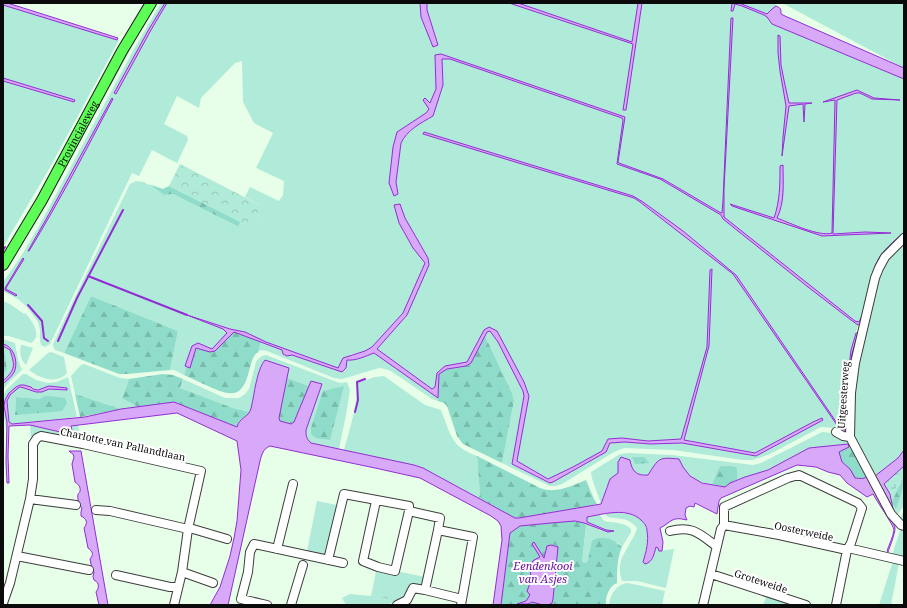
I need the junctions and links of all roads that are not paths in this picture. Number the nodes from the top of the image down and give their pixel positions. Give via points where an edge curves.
1 (151, 3) edge
2 (904, 238) edge
3 (3, 265) edge
4 (836, 432) dead end
5 (850, 437) junction
6 (293, 484) dead end
7 (30, 499) junction
8 (376, 501) junction
9 (76, 505) dead end
10 (96, 510) dead end
11 (409, 511) junction
12 (724, 525) junction
13 (904, 526) edge
14 (188, 529) junction
15 (438, 530) junction
16 (670, 531) dead end
17 (227, 539) dead end
18 (716, 546) junction
19 (277, 549) junction
20 (848, 549) junction
21 (17, 556) junction
22 (328, 560) junction
23 (904, 561) edge
24 (343, 562) dead end
25 (303, 565) dead end
26 (89, 570) dead end
27 (182, 572) junction
28 (711, 574) junction
29 (116, 575) dead end
30 (213, 583) dead end
31 (174, 587) junction
32 (425, 590) junction
33 (241, 602) edge
34 (462, 602) edge
35 (3, 603) edge
36 (174, 605) edge
37 (267, 605) edge
38 (291, 605) edge
39 (397, 605) edge
40 (703, 605) edge
41 (806, 605) edge
42 (836, 605) edge

1 - 3 main road, Provincialeweg
2 - 5 street, Uitgeesterweg via 885,257 875,278 854,363
4 - 5 street
5 - 13 street, Uitgeesterweg via 891,514
6 - 19 street
7 - 9 street
7 - 14 street, Charlotte van Pallandtlaan via 33,444 41,436 201,471
7 - 21 street
8 - 11 street via 409,506
8 - 11 street via 363,561 378,567 395,570
8 - 22 street via 344,494
10 - 14 street
11 - 15 street via 440,518
12 - 18 street
12 - 20 street, Oosterweide
12 - 20 street via 724,507 799,475 858,503 862,508
14 - 17 street
14 - 27 street
15 - 32 street
15 - 34 street via 473,537
16 - 18 street via 679,528 690,529
18 - 28 street
19 - 22 street
19 - 33 street via 254,544 250,552
20 - 23 street, Oosterweide
20 - 42 street
21 - 26 street
21 - 35 street
22 - 24 street
25 - 38 street
27 - 30 street
27 - 31 street
28 - 40 street
28 - 41 street, Groteweide
29 - 31 street
31 - 36 street
32 - 34 street
32 - 39 street via 413,588 408,600
33 - 37 street

